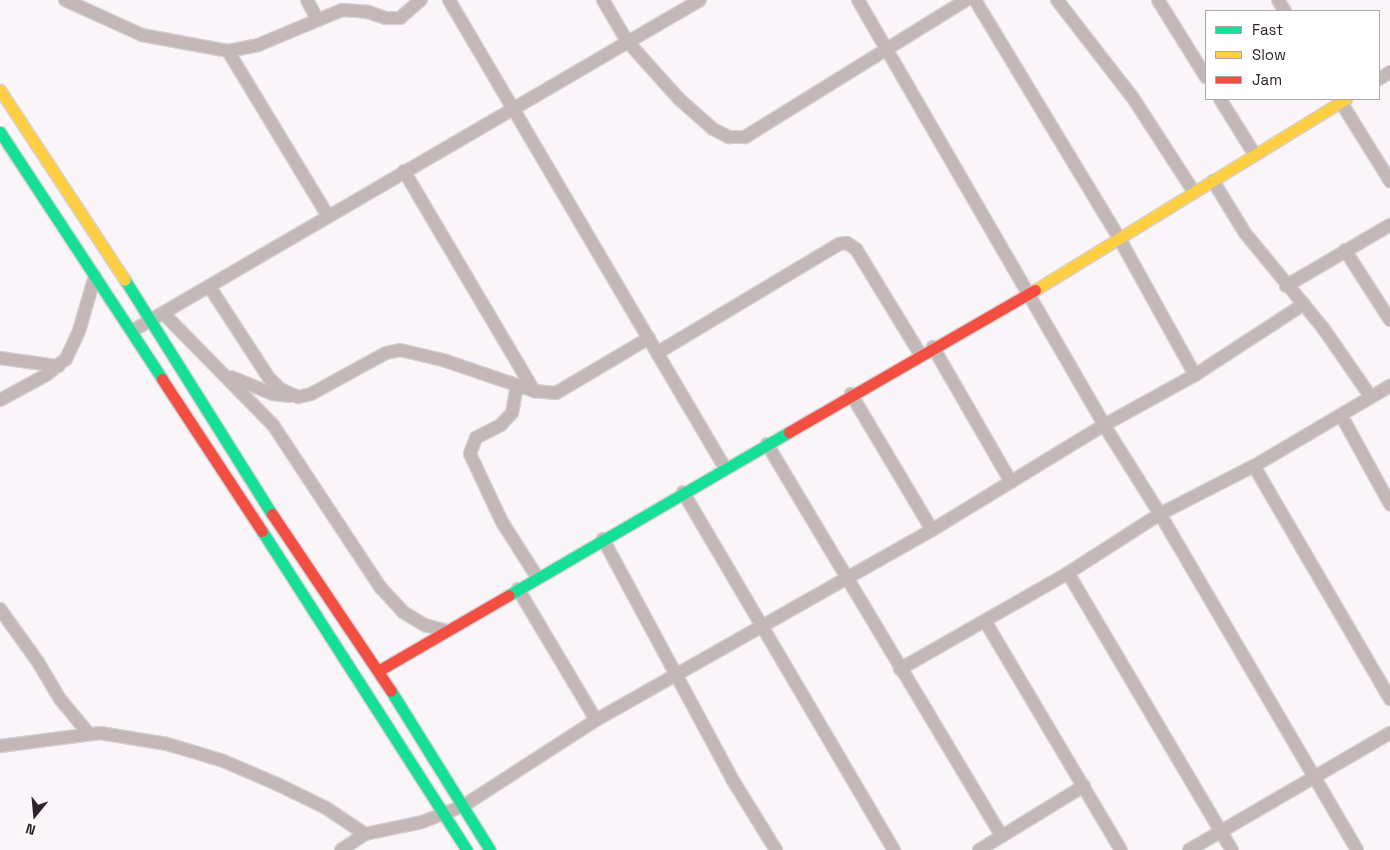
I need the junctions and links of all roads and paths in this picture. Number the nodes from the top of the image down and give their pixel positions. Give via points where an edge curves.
1 (65, 0) edge
2 (308, 0) edge
3 (421, 0) edge
4 (450, 0) edge
5 (603, 0) edge
6 (700, 0) edge
7 (858, 0) edge
8 (966, 0) edge
9 (975, 0) edge
10 (1057, 0) edge
11 (1158, 0) edge
12 (317, 19) junction
13 (627, 40) junction
14 (888, 50) junction
15 (228, 51) junction
16 (1205, 75) edge
17 (0, 91) edge
18 (1221, 100) edge
19 (1342, 100) edge
20 (514, 108) junction
21 (0, 132) edge
22 (1255, 155) junction
23 (404, 171) junction
24 (1213, 181) junction
25 (1390, 181) edge
26 (1194, 192) junction
27 (328, 216) junction
28 (1390, 225) edge
29 (1118, 236) junction
30 (1345, 250) junction
31 (95, 276) junction
32 (210, 286) junction
33 (1286, 286) junction
34 (1029, 293) junction
35 (1304, 304) junction
36 (163, 313) junction
37 (152, 320) junction
38 (1390, 320) edge
39 (132, 331) junction
40 (649, 338) junction
41 (933, 347) junction
42 (657, 353) junction
43 (920, 354) junction
44 (0, 358) edge
45 (58, 366) junction
46 (1195, 375) junction
47 (228, 376) junction
48 (517, 385) junction
49 (1390, 386) edge
50 (534, 391) junction
51 (851, 394) junction
52 (298, 397) junction
53 (1370, 397) junction
54 (0, 400) edge
55 (1341, 415) junction
56 (1104, 426) junction
57 (767, 444) junction
58 (1254, 466) junction
59 (725, 468) junction
60 (1011, 482) junction
61 (683, 492) junction
62 (1390, 504) edge
63 (1160, 514) junction
64 (932, 530) junction
65 (602, 539) junction
66 (1068, 573) junction
67 (537, 577) junction
68 (848, 578) junction
69 (518, 589) junction
70 (0, 609) edge
71 (985, 621) junction
72 (765, 628) junction
73 (447, 631) junction
74 (900, 669) junction
75 (378, 671) junction
76 (677, 676) junction
77 (1390, 699) edge
78 (596, 720) junction
79 (1390, 732) edge
80 (89, 734) junction
81 (0, 746) edge
82 (1312, 778) junction
83 (1084, 786) junction
84 (463, 806) junction
85 (445, 815) junction
86 (1220, 831) junction
87 (365, 834) junction
88 (1002, 836) junction
89 (341, 850) edge
90 (467, 850) edge
91 (490, 850) edge
92 (776, 850) edge
93 (894, 850) edge
94 (979, 850) edge
95 (1121, 850) edge
96 (1189, 850) edge
97 (1232, 850) edge
98 (1357, 850) edge

1 - 15 street via 142,35
2 - 12 street
3 - 12 street via 400,18 342,10
4 - 20 street
5 - 13 street
6 - 13 street
7 - 14 street
8 - 14 street
9 - 29 street
10 - 26 street via 1133,98
11 - 16 street
12 - 15 street via 258,45
13 - 14 street via 679,99 713,129 729,137 744,137
13 - 20 street
14 - 34 street
15 - 27 street
17 - 37 main road
18 - 22 street
19 - 22 main road
19 - 25 street
20 - 23 street
20 - 40 street
21 - 31 main road
22 - 24 main road
23 - 27 street
23 - 50 street
24 - 26 main road
24 - 33 street via 1245,233
26 - 29 main road
27 - 32 street
28 - 30 street
29 - 34 main road
29 - 46 street
30 - 33 street
30 - 38 street
31 - 39 main road
31 - 45 street via 78,331 66,359
32 - 36 street
32 - 52 street via 269,378 280,389
33 - 35 street
34 - 41 main road
34 - 56 street
35 - 46 street
35 - 53 street
36 - 37 street
36 - 47 street
37 - 39 street
37 - 75 main road via 258,493
39 - 85 main road
40 - 42 street
40 - 50 street via 556,393
41 - 43 main road
41 - 60 street
42 - 43 street via 839,244 847,243 856,249
42 - 59 street
43 - 51 main road
44 - 45 street
45 - 54 street
46 - 56 street
47 - 52 street via 273,394
47 - 73 street via 273,425 381,588 403,612 424,625
48 - 50 street
48 - 52 street via 443,360 400,350 386,353 311,394
48 - 67 street via 515,405 508,419 476,438 470,454 502,522
49 - 53 street
51 - 57 main road
51 - 64 street
53 - 55 street
55 - 58 street
55 - 62 street
56 - 60 street
56 - 63 street
57 - 59 main road
57 - 68 street
58 - 63 street
58 - 77 street
59 - 61 main road
60 - 64 street
61 - 65 main road
61 - 72 street
63 - 66 street
63 - 82 street
64 - 68 street
65 - 67 main road
65 - 76 street
66 - 71 street
66 - 86 street
67 - 69 main road
68 - 72 street
68 - 74 street
69 - 73 main road
69 - 78 street
70 - 80 street via 38,662 60,700
71 - 74 street
71 - 83 street
72 - 76 street
72 - 93 street
73 - 75 main road
74 - 88 street
75 - 84 main road
76 - 78 street
76 - 92 street via 758,824
78 - 84 street
79 - 82 street
80 - 81 street
80 - 87 street via 114,734 167,744 221,760 326,808
82 - 86 street
82 - 98 street
83 - 88 street
83 - 95 street
84 - 85 street
84 - 91 main road
85 - 87 street via 391,831
85 - 90 main road
86 - 96 street
86 - 97 street
87 - 89 street
88 - 94 street

